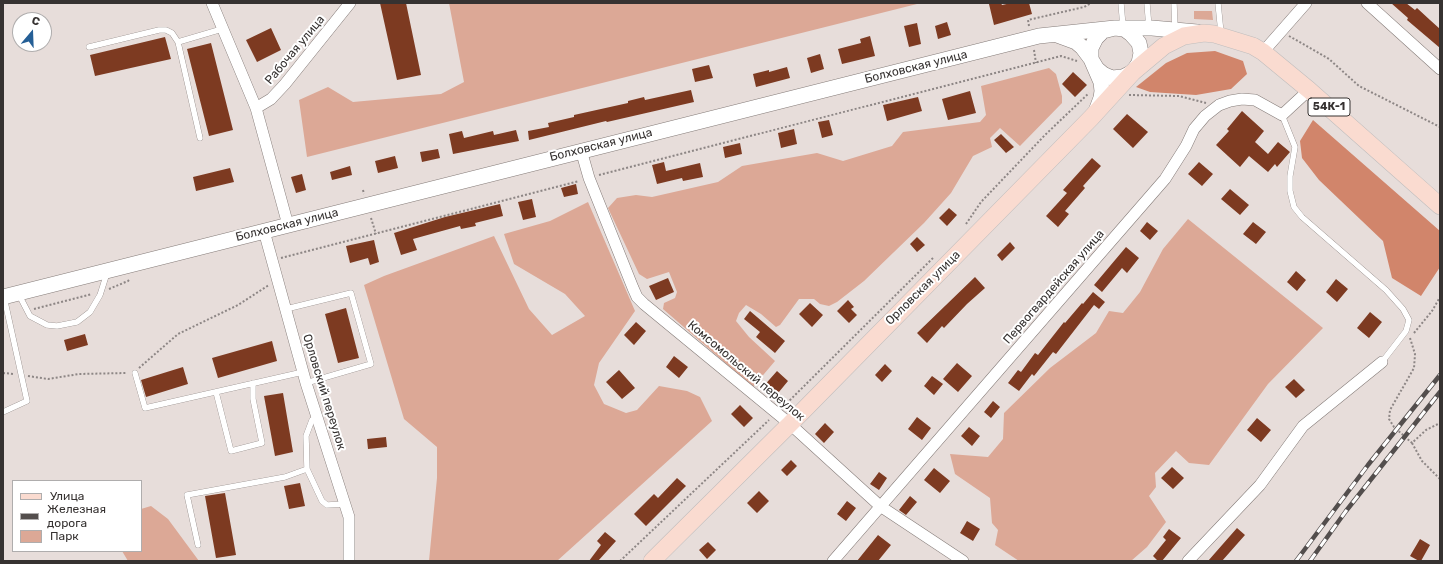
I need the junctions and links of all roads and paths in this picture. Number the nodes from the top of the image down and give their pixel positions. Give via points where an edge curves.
1 (212, 3) edge
2 (350, 3) edge
3 (1091, 3) edge
4 (1121, 3) edge
5 (1147, 3) edge
6 (1174, 3) edge
7 (1218, 3) edge
8 (1306, 3) edge
9 (1367, 3) edge
10 (1084, 7) dead end
11 (1119, 28) junction
12 (1149, 28) junction
13 (222, 29) junction
14 (1175, 30) junction
15 (1281, 32) junction
16 (1204, 33) junction
17 (1039, 36) junction
18 (1221, 36) junction
19 (178, 42) junction
20 (89, 47) dead end
21 (1263, 52) junction
22 (1086, 61) junction
23 (1440, 70) edge
24 (1133, 72) junction
25 (1092, 88) dead end
26 (1309, 90) junction
27 (1124, 100) dead end
28 (1219, 106) junction
29 (256, 108) junction
30 (1094, 114) junction
31 (1282, 115) junction
32 (1440, 127) edge
33 (200, 138) dead end
34 (580, 150) junction
35 (589, 178) junction
36 (1440, 206) edge
37 (288, 225) junction
38 (963, 229) dead end
39 (264, 231) junction
40 (937, 254) dead end
41 (272, 260) junction
42 (144, 262) junction
43 (108, 270) junction
44 (278, 279) junction
45 (102, 291) junction
46 (8, 295) edge
47 (286, 309) junction
48 (26, 311) junction
49 (1410, 337) dead end
50 (1382, 362) joint
51 (303, 372) junction
52 (3, 373) edge
53 (135, 373) junction
54 (21, 374) junction
55 (253, 383) junction
56 (306, 384) junction
57 (216, 392) junction
58 (3, 412) edge
59 (776, 413) junction
60 (318, 416) junction
61 (1440, 423) edge
62 (790, 424) junction
63 (1412, 443) junction
64 (307, 469) junction
65 (1440, 479) edge
66 (345, 504) junction
67 (880, 506) junction
68 (198, 545) dead end
69 (349, 561) edge
70 (620, 561) edge
71 (652, 561) edge
72 (833, 561) edge
73 (963, 561) edge
74 (1188, 561) edge

1 - 13 street
2 - 29 street, Рабочая улица via 280,89 271,99
3 - 10 path
4 - 11 lane
5 - 12 lane
6 - 14 lane
7 - 18 lane
8 - 15 street
9 - 23 street
11 - 12 main road, Болховская улица / 54К-1
11 - 17 main road, Болховская улица / 54К-1
11 - 22 main road via 1103,32 1096,38
11 - 24 main road via 1132,34 1139,43 1139,63
12 - 14 main road, Болховская улица / 54К-1
13 - 19 lane
13 - 29 street
14 - 16 main road, Болховская улица / 54К-1
15 - 21 street
15 - 32 path via 1329,59 1359,86
16 - 18 main road, 54К-1
16 - 24 main road, Орловская улица / 54К-1 via 1184,36 1164,46
17 - 22 main road, 54К-1 via 1058,35 1069,38 1082,47
17 - 34 main road, Болховская улица / 54К-1
18 - 21 main road, 54К-1 via 1253,46
19 - 20 lane via 172,33 159,30
19 - 33 lane
21 - 26 main road, 54К-1
22 - 24 main road, 54К-1 via 1112,78 1123,77
22 - 30 main road via 1101,82 1101,98
22 - 35 path via 1061,56
24 - 30 main road, Орловская улица
25 - 38 path via 1089,94 1045,135 981,202
26 - 31 street
26 - 36 main road, 54К-1
27 - 28 path via 1129,95 1179,96
28 - 31 street, Первогвардейская улица via 1230,101 1254,100
28 - 67 street, Первогвардейская улица via 1205,116 1194,129 1166,179
29 - 37 street
30 - 62 main road, Орловская улица
31 - 50 lane via 1295,147 1290,176 1294,207 1302,217 1386,290 1409,320 1406,331
34 - 35 street, Комсомольский переулок
34 - 37 main road, Болховская улица / 54К-1
35 - 41 path
35 - 59 street, Комсомольский переулок via 637,297
37 - 39 main road, Болховская улица / 54К-1
39 - 41 street, Орловский переулок
39 - 42 main road, Болховская улица / 54К-1
40 - 59 path
41 - 44 street, Орловский переулок
42 - 43 main road, Болховская улица / 54К-1
42 - 45 path via 128,281
43 - 45 lane
43 - 46 main road, Болховская улица / 54К-1
44 - 47 street, Орловский переулок
44 - 53 path via 238,305 178,334
45 - 48 path
45 - 48 lane via 90,312 77,322 47,325
46 - 48 lane
46 - 54 lane
47 - 51 street, Орловский переулок
47 - 56 lane via 351,293 371,364
49 - 63 path via 1415,354 1414,368 1390,410 1389,419
50 - 74 street via 1303,426 1260,485
51 - 55 lane
51 - 56 street, Орловский переулок
52 - 54 path
53 - 54 path via 78,374 48,379
53 - 57 lane via 145,408
54 - 58 lane via 27,400
55 - 57 lane
55 - 57 lane via 253,399 262,442 231,451
56 - 60 street, Орловский переулок
59 - 62 street, Комсомольский переулок
59 - 70 path
60 - 64 lane via 312,420 306,436
60 - 66 street, Орловский переулок
61 - 63 path via 1426,430
62 - 67 street, Комсомольский переулок
62 - 71 main road, Орловская улица
63 - 65 path via 1422,461
64 - 66 lane via 327,505
64 - 68 lane via 285,477 187,495
66 - 69 street, Орловский переулок via 349,516
67 - 72 street, Первогвардейская улица
67 - 73 street, Комсомольский переулок

